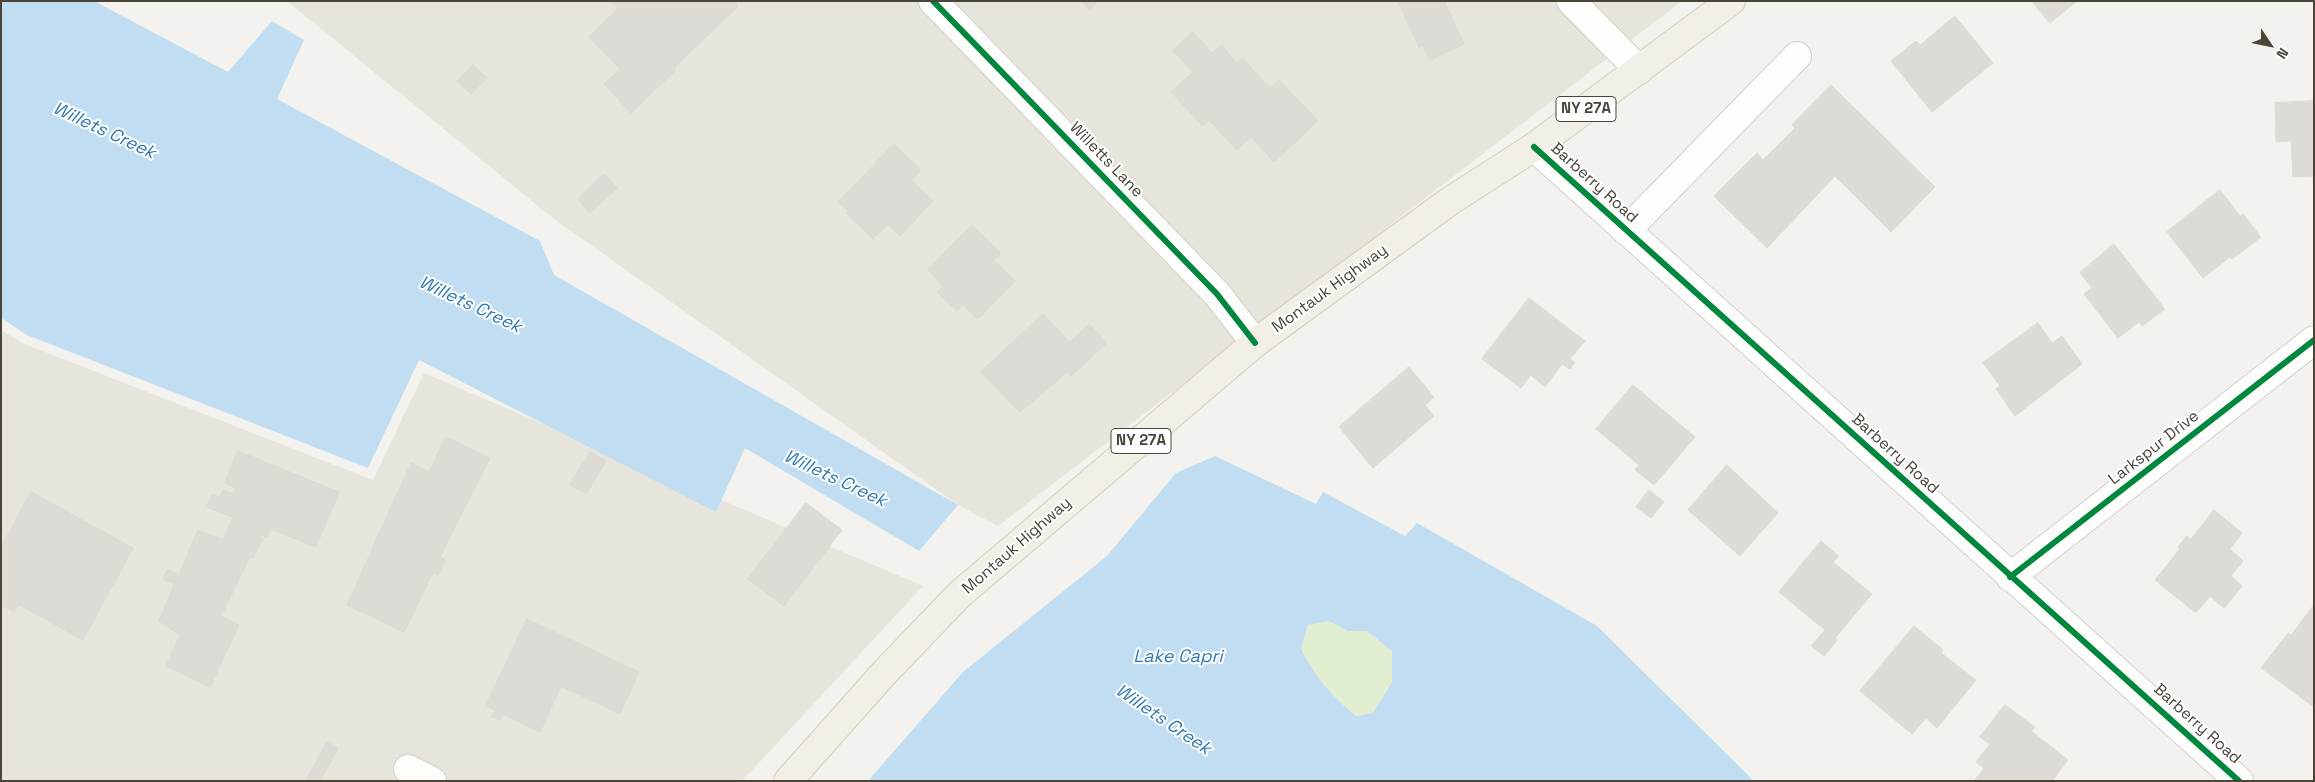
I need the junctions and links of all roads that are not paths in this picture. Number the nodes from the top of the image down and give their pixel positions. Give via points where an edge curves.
1 (933, 1) edge
2 (1570, 1) edge
3 (1731, 1) edge
4 (1797, 56) dead end
5 (1639, 70) junction
6 (1534, 147) junction
7 (1626, 231) junction
8 (2314, 340) edge
9 (1255, 343) junction
10 (2010, 577) junction
11 (788, 781) edge
12 (2240, 781) edge

1 - 9 street, Willetts Lane via 1217,294
2 - 5 street
3 - 5 main road, Montauk Highway / NY 27A
4 - 7 street
5 - 6 main road, Montauk Highway / NY 27A
6 - 7 street, Barberry Road
6 - 9 main road, Montauk Highway / NY 27A via 1450,202
7 - 10 street, Barberry Road
8 - 10 street, Larkspur Drive
9 - 11 main road, Montauk Highway / NY 27A via 960,594
10 - 12 street, Barberry Road

